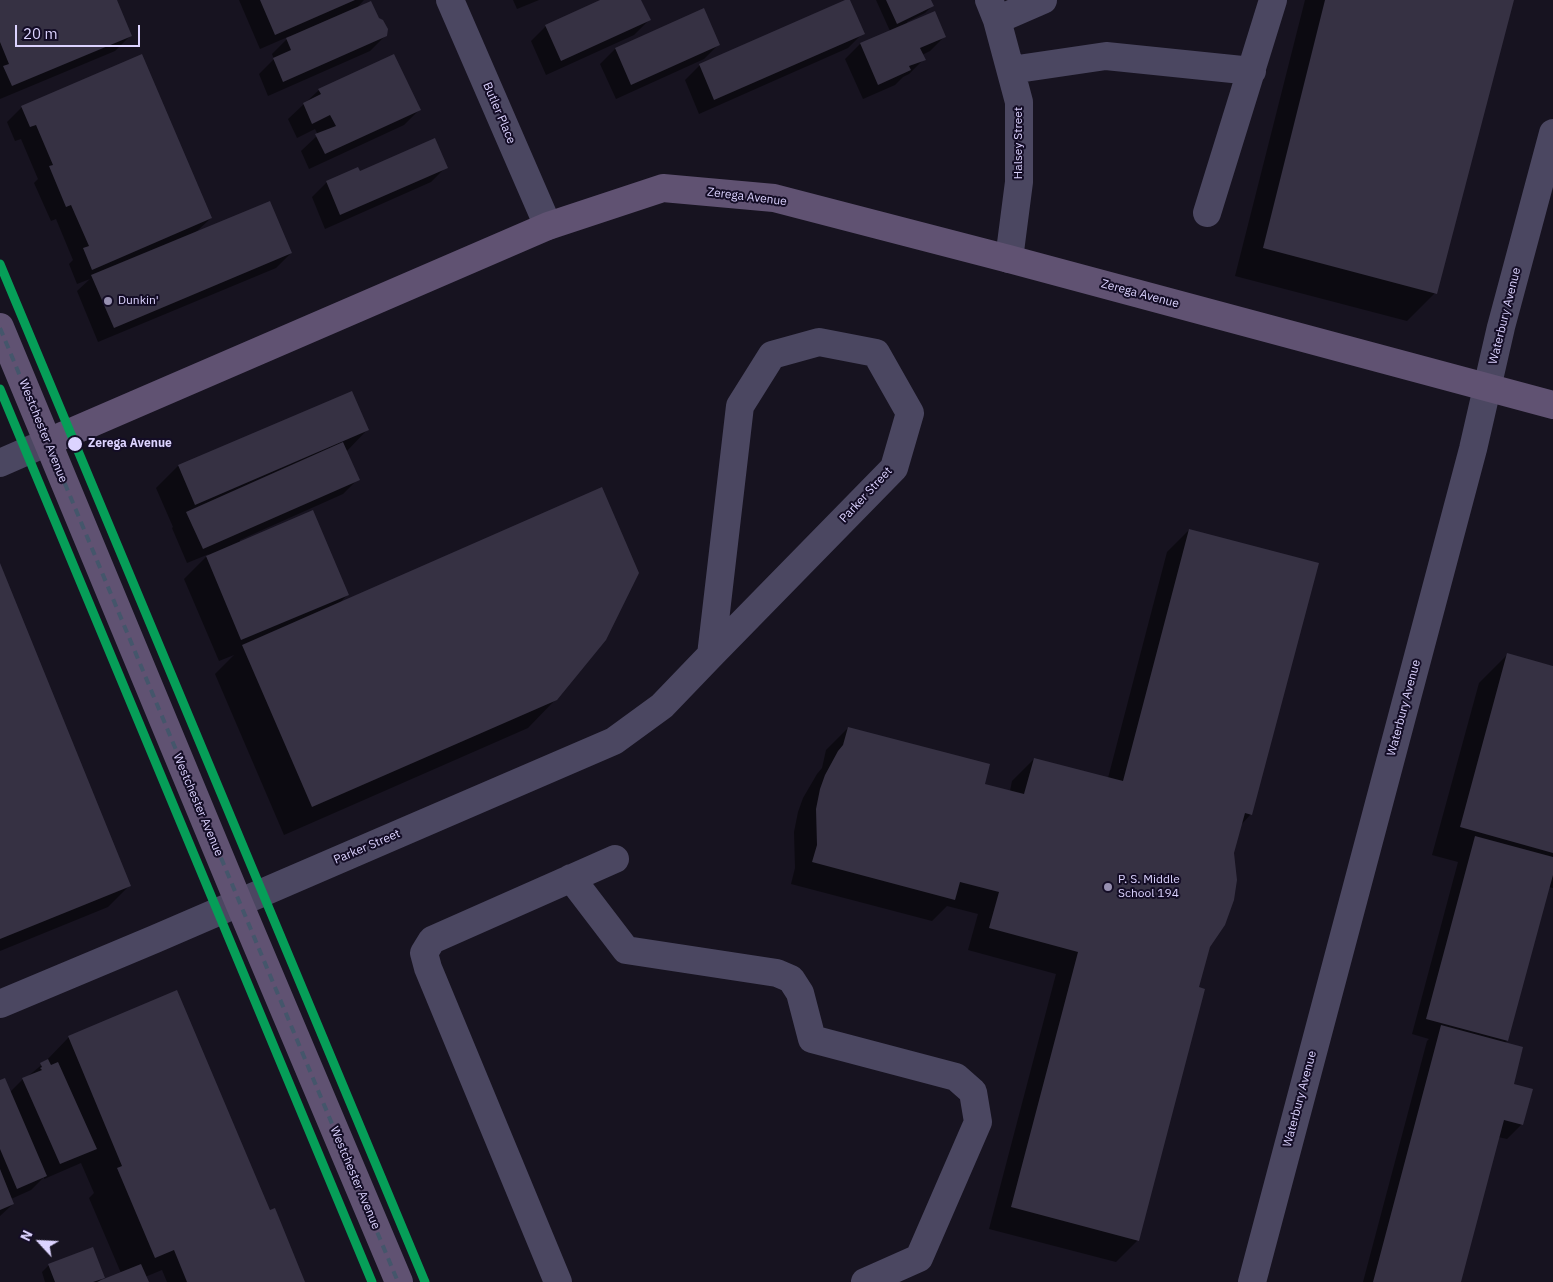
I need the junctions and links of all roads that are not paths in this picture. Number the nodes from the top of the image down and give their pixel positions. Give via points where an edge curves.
1 (450, 0) edge
2 (1043, 0) edge
3 (1273, 0) edge
4 (993, 10) edge
5 (1011, 70) junction
6 (1252, 71) junction
7 (1553, 133) edge
8 (1207, 213) dead end
9 (548, 226) junction
10 (1009, 259) junction
11 (0, 327) edge
12 (1487, 387) junction
13 (1553, 405) edge
14 (48, 442) junction
15 (0, 463) edge
16 (712, 655) junction
17 (615, 860) dead end
18 (571, 878) junction
19 (239, 903) junction
20 (0, 1004) edge
21 (921, 1270) edge
22 (399, 1282) edge
23 (558, 1282) edge
24 (865, 1282) edge
25 (1252, 1282) edge

1 - 9 street, Butler Place
2 - 4 street
3 - 6 street
4 - 5 street, Halsey Street
5 - 6 street via 1106,56
5 - 10 street, Halsey Street via 1019,102 1019,182
6 - 8 street
7 - 12 street, Waterbury Avenue
9 - 10 main road, Zerega Avenue via 663,188 774,198
9 - 14 main road, Zerega Avenue
10 - 12 main road, Zerega Avenue
11 - 14 main road, Westchester Avenue
12 - 13 main road, Zerega Avenue
12 - 25 street, Waterbury Avenue
14 - 15 street, Zerega Avenue
14 - 19 main road, Westchester Avenue
16 - 16 street, Parker Street via 894,468 910,413 876,353 819,342 772,355 740,406
16 - 19 street, Parker Street via 662,706 614,741
17 - 18 street
18 - 21 street via 626,950 777,973 791,979 800,993 812,1039 956,1077 973,1092 978,1122
18 - 23 street via 432,940 424,953
19 - 20 street, Parker Street
19 - 22 main road, Westchester Avenue
21 - 24 street

